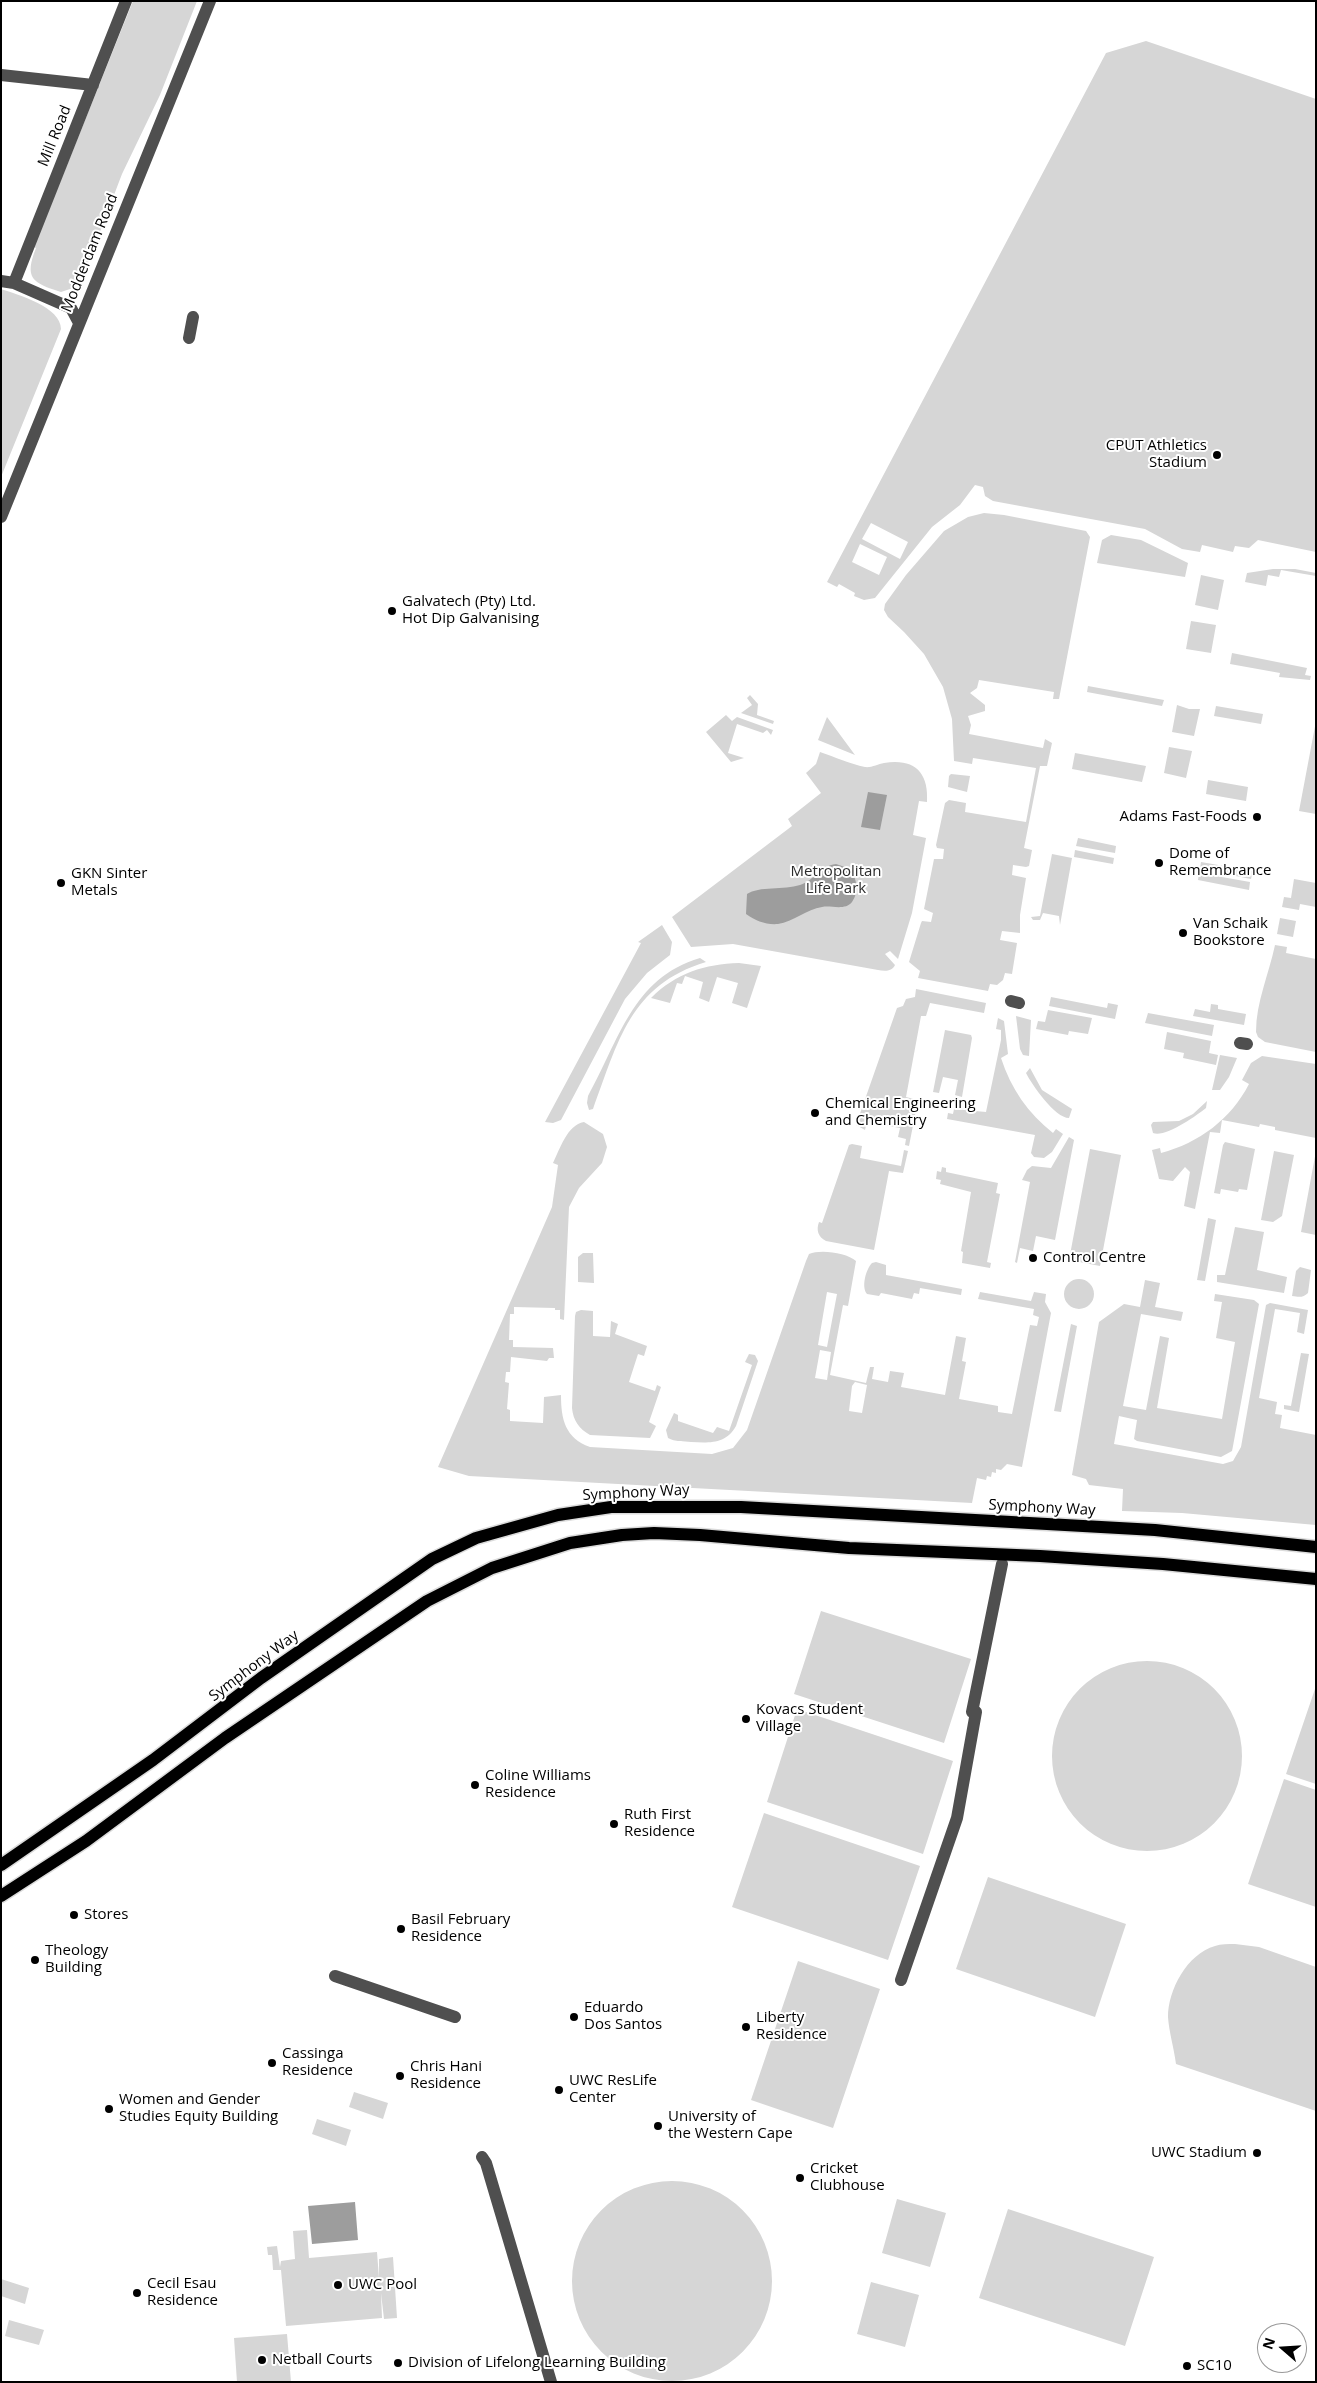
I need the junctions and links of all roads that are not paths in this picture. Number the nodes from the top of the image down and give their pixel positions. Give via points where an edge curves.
1 (126, 1) edge
2 (210, 1) edge
3 (1, 75) edge
4 (92, 85) junction
5 (8, 282) edge
6 (87, 302) junction
7 (71, 308) junction
8 (193, 317) dead end
9 (79, 323) junction
10 (189, 338) dead end
11 (1, 517) edge
12 (1316, 1547) edge
13 (1002, 1564) dead end
14 (1316, 1579) edge
15 (1, 1864) edge
16 (1, 1896) edge
17 (335, 1976) dead end
18 (901, 1980) dead end
19 (455, 2018) dead end
20 (482, 2156) dead end
21 (551, 2382) edge

1 - 4 street, Mill Road
2 - 6 street, Modderdam Road
3 - 4 street
4 - 5 street, Mill Road
5 - 7 street
6 - 7 street
6 - 9 street, Modderdam Road
7 - 9 street
8 - 10 street
9 - 11 street, Modderdam Road
12 - 15 main road, Symphony Way via 1155,1530 741,1507 611,1507 558,1515 476,1538 432,1559 262,1678 153,1760
13 - 18 street via 972,1712 976,1712 957,1818
14 - 16 main road via 1163,1564 850,1548 700,1535 622,1535 570,1543 492,1568 427,1601 165,1781 102,1831
17 - 19 street
20 - 21 street

